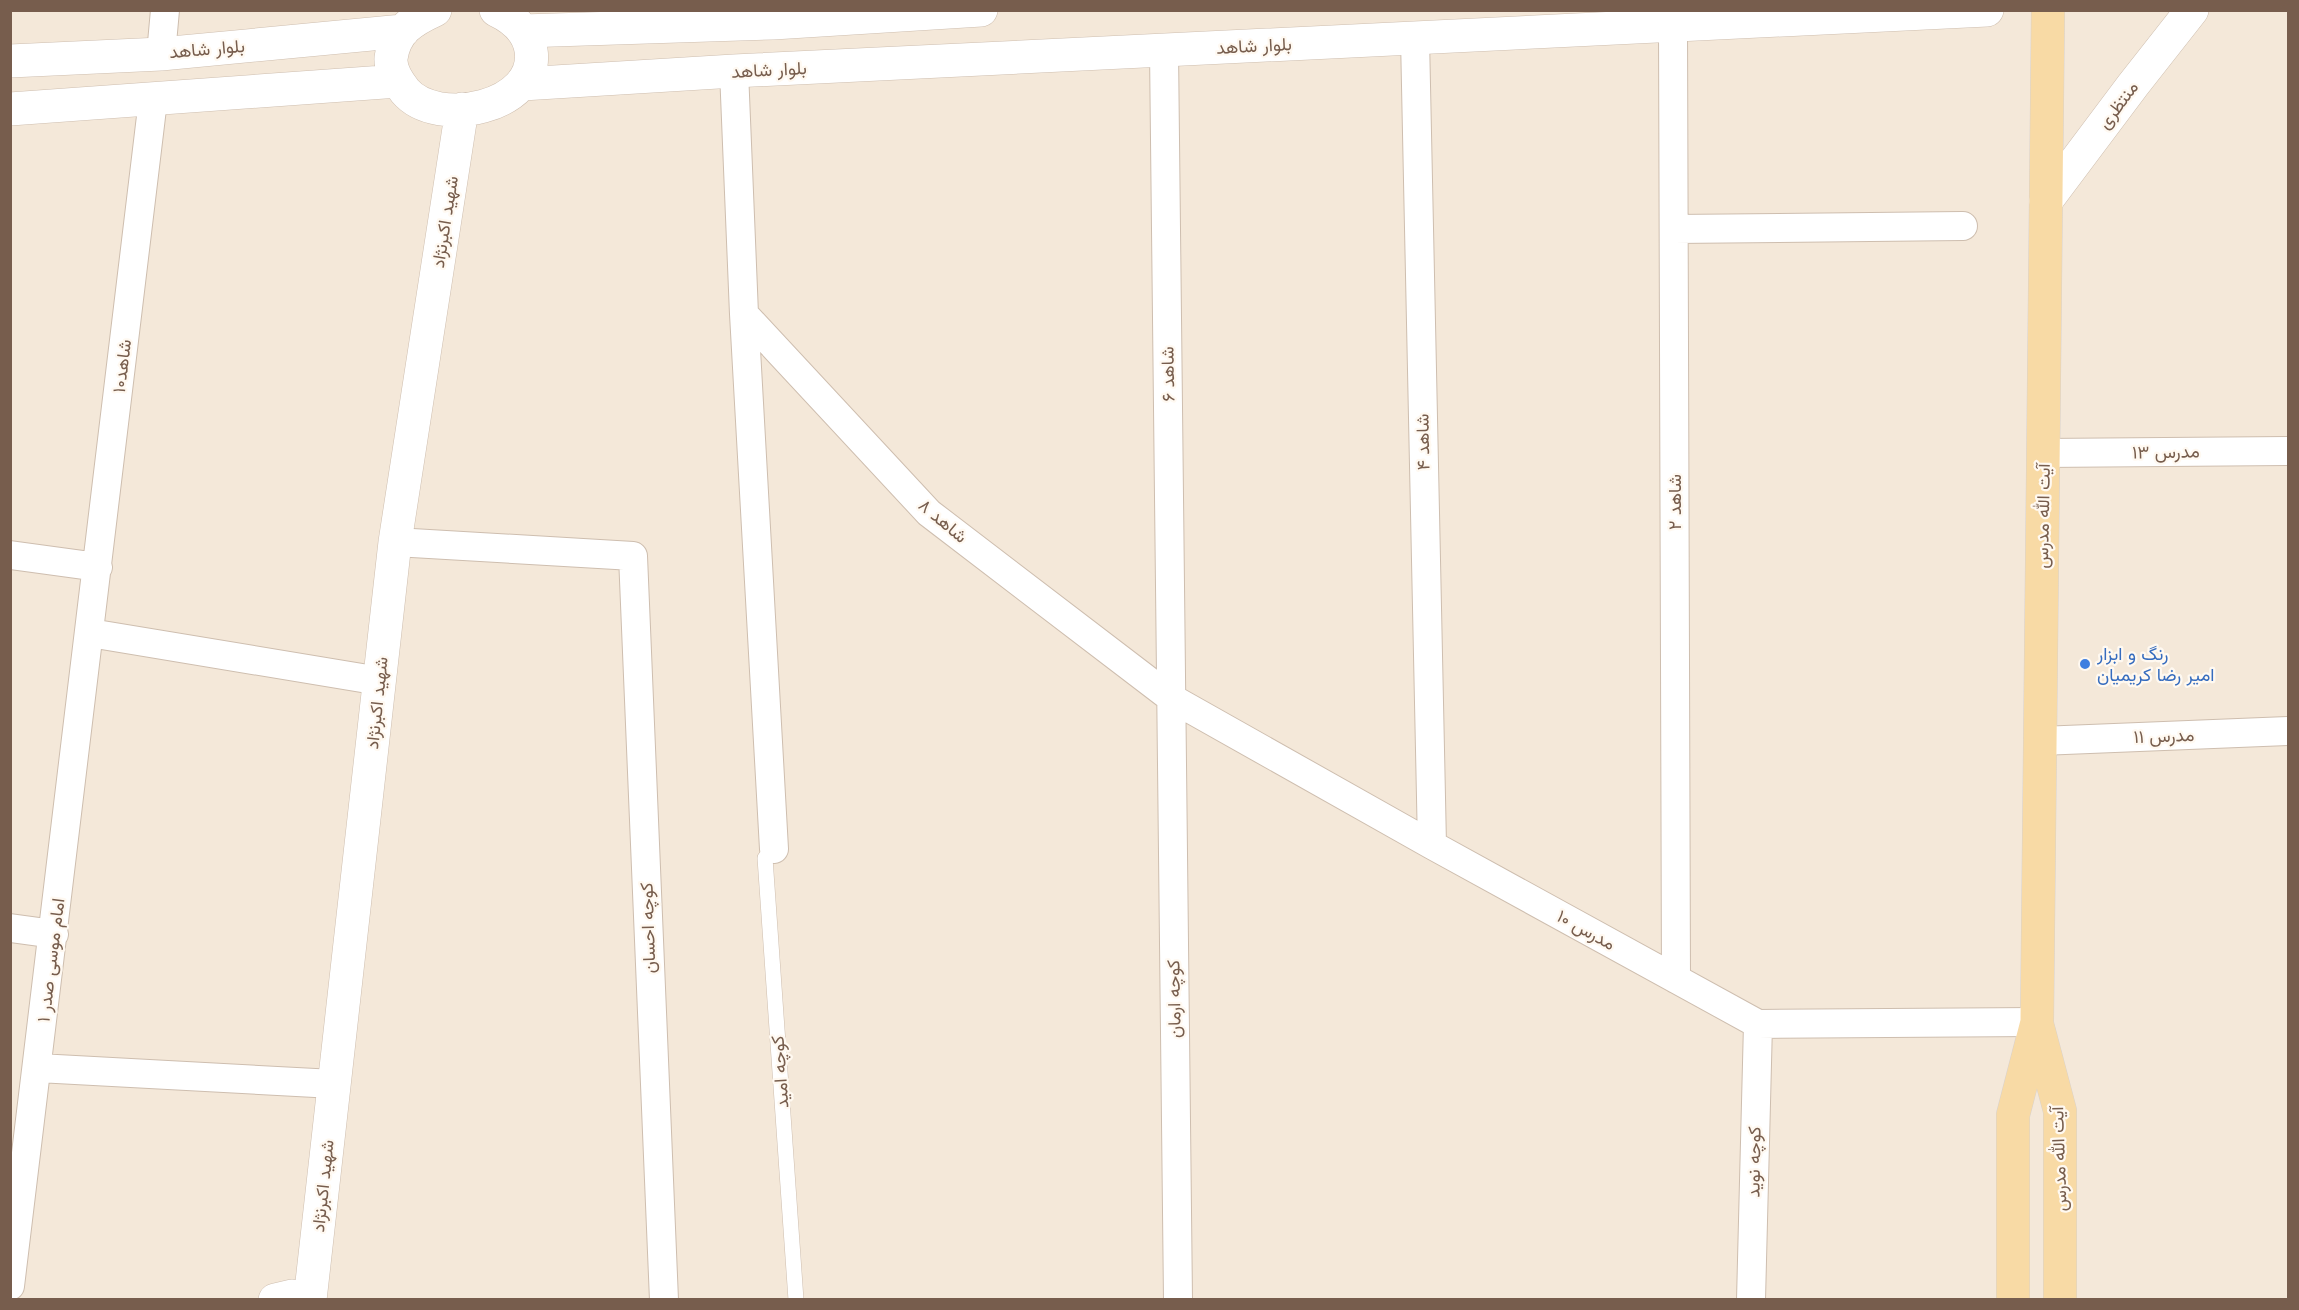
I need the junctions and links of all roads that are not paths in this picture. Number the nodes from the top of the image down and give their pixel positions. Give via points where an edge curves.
1 (165, 10) edge
2 (435, 10) edge
3 (496, 10) edge
4 (981, 10) edge
5 (1987, 10) edge
6 (2048, 10) edge
7 (2192, 10) edge
8 (773, 17) edge
9 (1673, 26) junction
10 (523, 30) junction
11 (403, 31) junction
12 (1415, 38) junction
13 (1164, 50) junction
14 (161, 54) junction
15 (10, 61) edge
16 (734, 71) junction
17 (398, 81) junction
18 (522, 84) junction
19 (153, 100) junction
20 (10, 109) edge
21 (462, 109) junction
22 (2046, 201) junction
23 (1964, 226) dead end
24 (1674, 229) junction
25 (744, 314) junction
26 (2289, 451) edge
27 (2043, 453) junction
28 (395, 542) junction
29 (10, 555) edge
30 (98, 567) junction
31 (90, 633) junction
32 (380, 681) junction
33 (1171, 698) junction
34 (2289, 731) edge
35 (2040, 741) junction
36 (1432, 845) junction
37 (774, 849) joint
38 (10, 928) edge
39 (54, 934) junction
40 (1676, 979) junction
41 (2037, 1022) junction
42 (1758, 1024) junction
43 (38, 1068) junction
44 (334, 1084) junction
45 (10, 1286) edge
46 (274, 1299) edge
47 (309, 1299) edge
48 (664, 1299) edge
49 (796, 1299) edge
50 (1178, 1299) edge
51 (1751, 1299) edge
52 (2013, 1299) edge
53 (2060, 1299) edge

1 - 14 street
2 - 11 street via 417,18
3 - 10 street
4 - 8 street
5 - 9 street, بلوار شاهد
6 - 22 main road, آیت الله مدرس
7 - 22 street, منتظری
8 - 10 street
9 - 12 street, بلوار شاهد
9 - 24 street, شاهد ۲
10 - 18 street via 532,57 530,72
11 - 14 street, بلوار شاهد
11 - 17 street via 393,42 390,64
12 - 13 street, بلوار شاهد
12 - 36 street, شاهد ۴
13 - 16 street, بلوار شاهد
13 - 33 street, شاهد ۶
14 - 15 street, بلوار شاهد
16 - 18 street, بلوار شاهد
16 - 25 street
17 - 19 street
17 - 21 street via 412,98 430,107
18 - 21 street via 493,103 478,109
19 - 20 street
19 - 30 street, شاهد۱۰
21 - 28 street, شهید اکبرنژاد
22 - 27 main road, آیت الله مدرس
23 - 24 street
24 - 40 street, شاهد ۲
25 - 33 street, شاهد ۸ via 929,513
25 - 37 street
26 - 27 street, مدرس ۱۳
27 - 35 main road, آیت الله مدرس
28 - 32 street, شهید اکبرنژاد
28 - 48 street, کوچه احسان via 633,556
29 - 30 street
30 - 31 street, شاهد۱۰
31 - 32 street
31 - 39 street, امام موسی صدر ۱
32 - 44 street, شهید اکبرنژاد
33 - 36 street, مدرس ۱۰
33 - 50 street, کوچه ارمان
34 - 35 street, مدرس ۱۱
35 - 41 main road, آیت الله مدرس
36 - 40 street, مدرس ۱۰
37 - 49 lane, کوچه امید via 765,858
38 - 39 street
39 - 43 street, امام موسی صدر ۱
40 - 42 street, مدرس ۱۰
41 - 42 street, مدرس ۱۰
41 - 52 main road, آیت الله مدرس via 2013,1115
41 - 53 main road, آیت الله مدرس via 2060,1111
42 - 51 street, کوچه نوید
43 - 44 street
43 - 45 street, امام موسی صدر ۱
44 - 47 street, شهید اکبرنژاد
46 - 47 street

